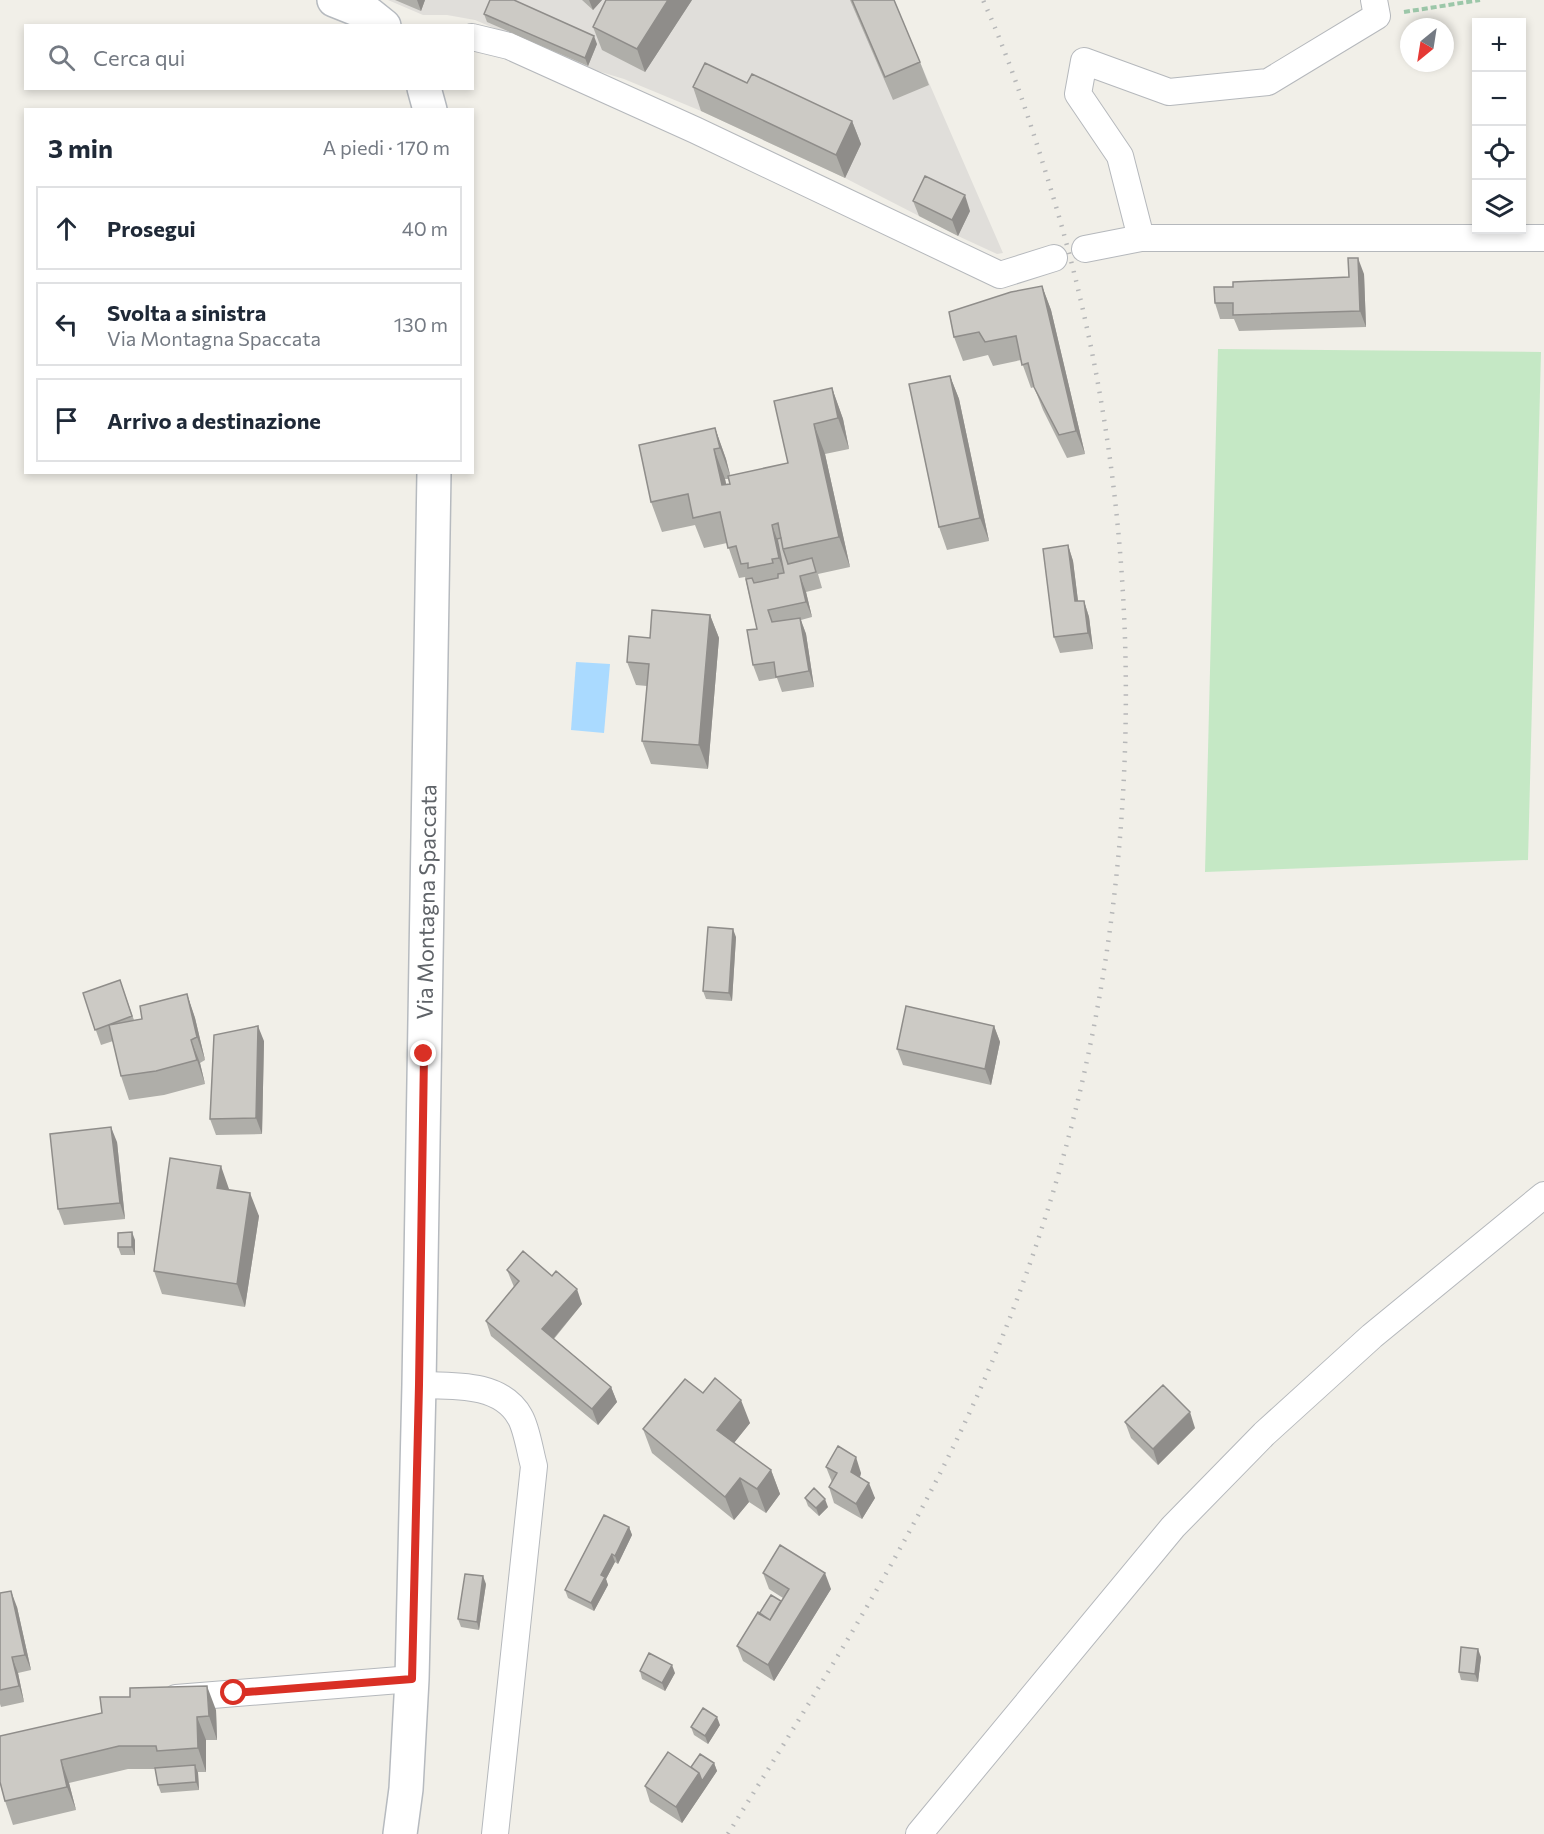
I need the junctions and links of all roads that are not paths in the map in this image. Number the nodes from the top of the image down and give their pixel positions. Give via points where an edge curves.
1 (334, 0) edge
2 (1375, 8) edge
3 (382, 24) edge
4 (474, 37) edge
5 (425, 90) edge
6 (429, 108) edge
7 (1141, 238) junction
8 (1544, 238) edge
9 (1085, 249) dead end
10 (1054, 258) dead end
11 (434, 474) edge
12 (1544, 1195) edge
13 (419, 1385) junction
14 (412, 1679) junction
15 (148, 1700) edge
16 (400, 1834) edge
17 (495, 1834) edge
18 (919, 1834) edge

1 - 3 main road via 369,14
2 - 7 street via 1268,82 1169,92 1084,61 1078,94 1120,156
4 - 10 street via 509,46 662,115 1000,275
5 - 6 main road
7 - 8 street
7 - 9 street
11 - 13 main road, Via Montagna Spaccata
12 - 18 street via 1372,1336 1264,1434 1173,1527
13 - 14 main road, Via Montagna Spaccata
13 - 17 street via 471,1387 506,1401 520,1417 534,1466
14 - 15 street
14 - 16 main road, Via Montagna Spaccata

